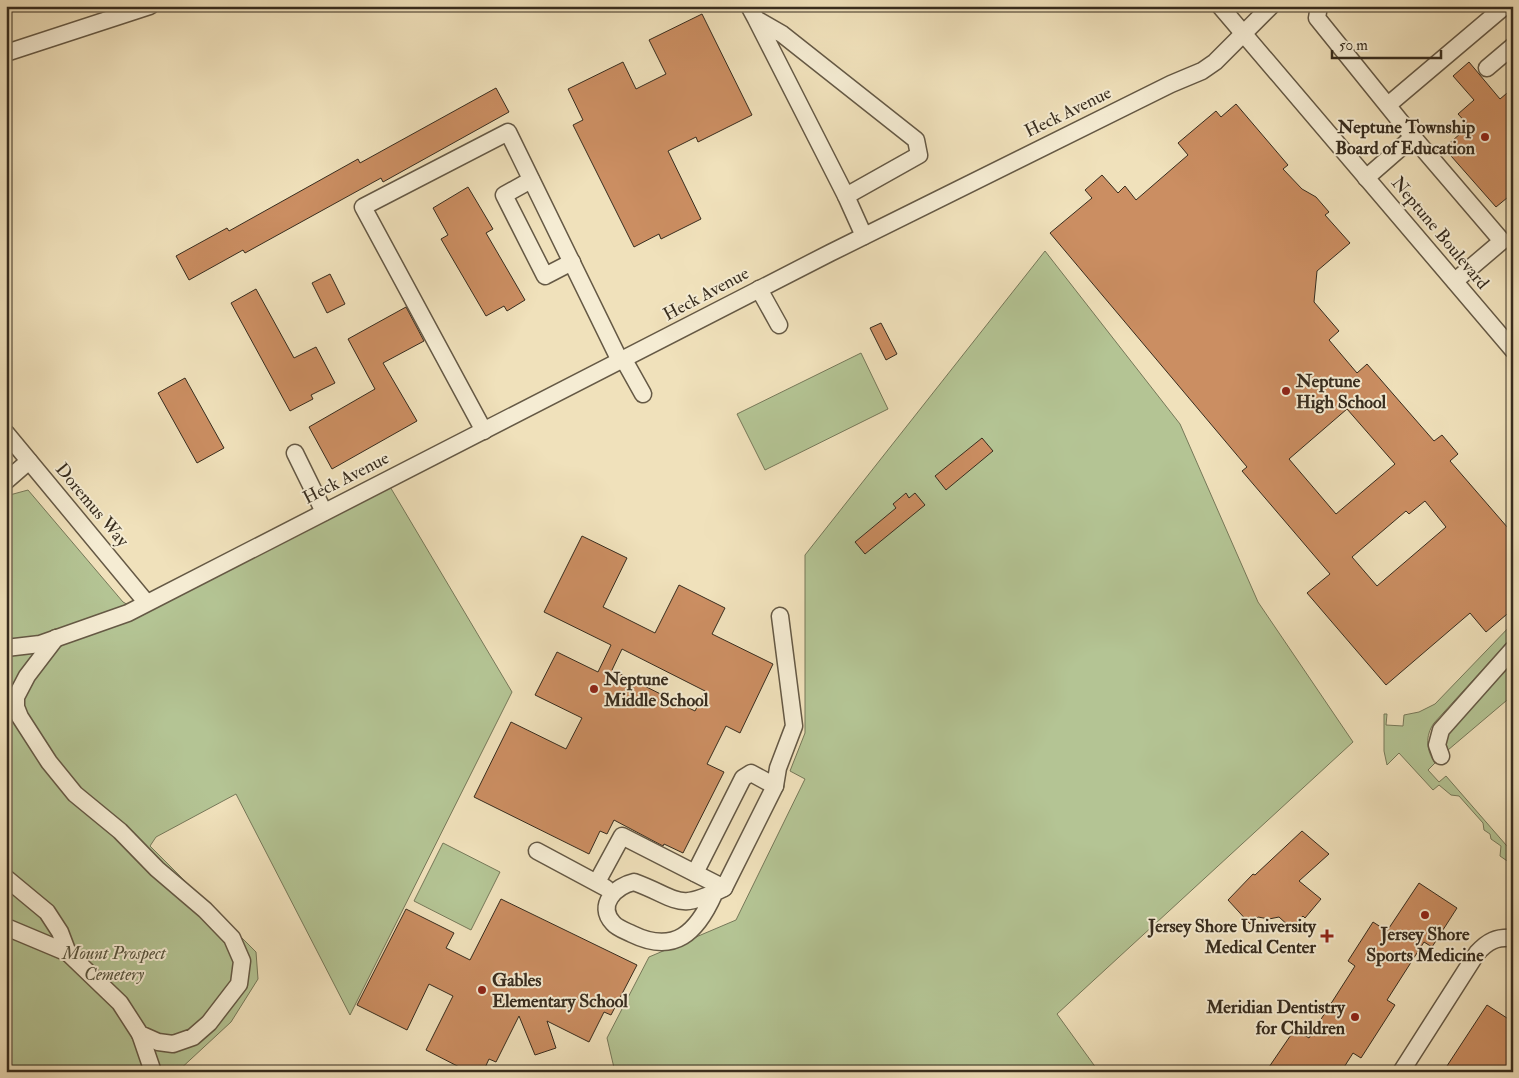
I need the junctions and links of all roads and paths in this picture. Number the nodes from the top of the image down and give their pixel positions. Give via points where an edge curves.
1 (150, 6) edge
2 (1220, 6) edge
3 (1271, 6) edge
4 (1319, 6) edge
5 (1506, 6) edge
6 (752, 13) edge
7 (1513, 13) edge
8 (1244, 34) junction
9 (1513, 46) edge
10 (6, 53) edge
11 (1487, 68) dead end
12 (1388, 105) junction
13 (1413, 137) junction
14 (1366, 178) junction
15 (531, 180) junction
16 (846, 196) junction
17 (864, 236) junction
18 (572, 262) junction
19 (1454, 281) junction
20 (759, 289) junction
21 (779, 326) dead end
22 (1513, 350) edge
23 (622, 360) junction
24 (643, 394) dead end
25 (484, 431) junction
26 (6, 433) edge
27 (295, 453) dead end
28 (30, 461) junction
29 (6, 481) edge
30 (324, 512) junction
31 (146, 602) junction
32 (780, 616) dead end
33 (56, 638) junction
34 (6, 648) edge
35 (1513, 649) edge
36 (1441, 756) dead end
37 (775, 786) junction
38 (538, 851) dead end
39 (695, 873) junction
40 (6, 878) edge
41 (597, 882) junction
42 (719, 891) junction
43 (613, 893) junction
44 (6, 927) edge
45 (1513, 938) edge
46 (68, 953) junction
47 (140, 1034) junction
48 (173, 1044) junction
49 (152, 1070) edge
50 (1401, 1072) edge

1 - 10 street
2 - 8 street, Neptune Boulevard
3 - 8 street, Heck Avenue
4 - 12 street via 1317,18
5 - 7 street
5 - 12 street
6 - 16 street
6 - 16 street via 916,140 919,155
8 - 14 street, Neptune Boulevard
8 - 17 street, Heck Avenue via 1202,71
9 - 11 street
12 - 13 street
13 - 14 street
13 - 19 street via 1502,241
14 - 19 street, Neptune Boulevard
15 - 18 street
15 - 18 street via 504,194 544,276
15 - 25 street via 508,132 364,207
16 - 17 street
17 - 20 street, Heck Avenue
18 - 23 street
19 - 22 street, Neptune Boulevard
20 - 21 street
20 - 23 street, Heck Avenue
23 - 24 street
23 - 25 street, Heck Avenue
25 - 30 street, Heck Avenue
26 - 28 street, Doremus Way
27 - 30 street
28 - 29 street
28 - 31 street, Doremus Way
30 - 31 street, Heck Avenue
31 - 33 street, Heck Avenue via 128,613
32 - 37 street via 794,726 778,768
33 - 34 street, Heck Avenue via 40,644
33 - 48 street via 27,676 16,697 20,716 49,762 75,794 120,831 204,910 232,938 242,961 239,984 209,1023 193,1037
35 - 36 street via 1442,730 1436,745
37 - 39 street via 751,773 743,778
37 - 42 street
38 - 41 street
39 - 41 street via 622,836
39 - 42 street
40 - 46 street via 47,912
41 - 43 street
42 - 43 street via 698,901 681,903 634,882
42 - 43 street via 694,928 668,943 642,939 611,922 607,908
44 - 46 street
45 - 50 street via 1496,938 1477,953
46 - 47 street via 120,1003
47 - 48 street
47 - 49 street
48 - 49 street

